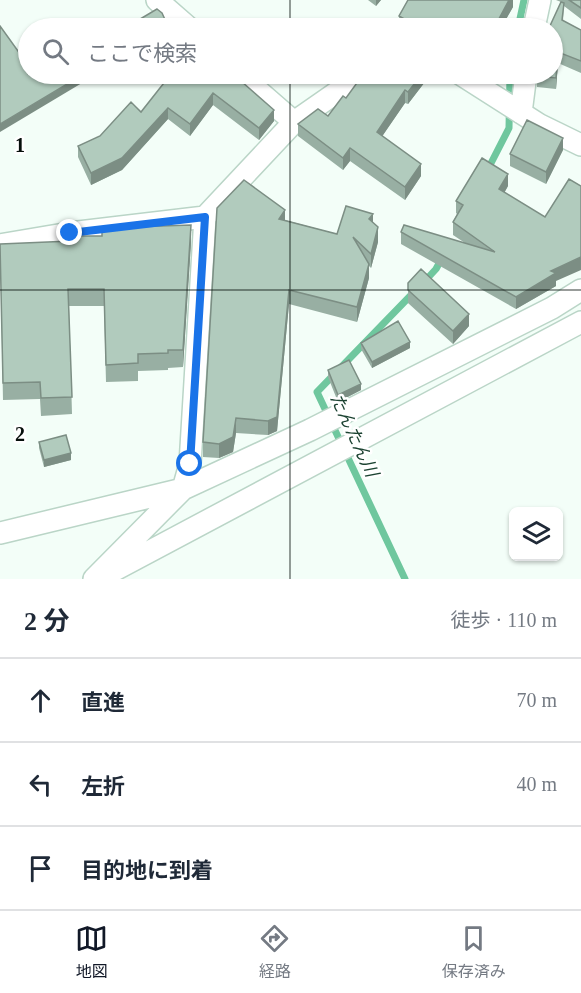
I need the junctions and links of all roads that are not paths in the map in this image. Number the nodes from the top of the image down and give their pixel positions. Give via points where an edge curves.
1 (157, 0) edge
2 (540, 0) edge
3 (178, 18) edge
4 (536, 18) edge
5 (250, 84) edge
6 (349, 84) edge
7 (476, 84) edge
8 (525, 84) edge
9 (522, 113) junction
10 (294, 122) junction
11 (581, 145) edge
12 (205, 217) junction
13 (0, 245) edge
14 (581, 290) edge
15 (581, 322) edge
16 (183, 489) junction
17 (0, 533) edge
18 (94, 579) edge
19 (98, 579) edge

1 - 3 street
2 - 4 street
5 - 10 street
6 - 10 street
7 - 9 street
8 - 9 street
9 - 11 street
10 - 12 street
12 - 13 street
12 - 16 street via 190,464
14 - 16 street via 310,430
15 - 19 street
16 - 17 street
16 - 18 street

